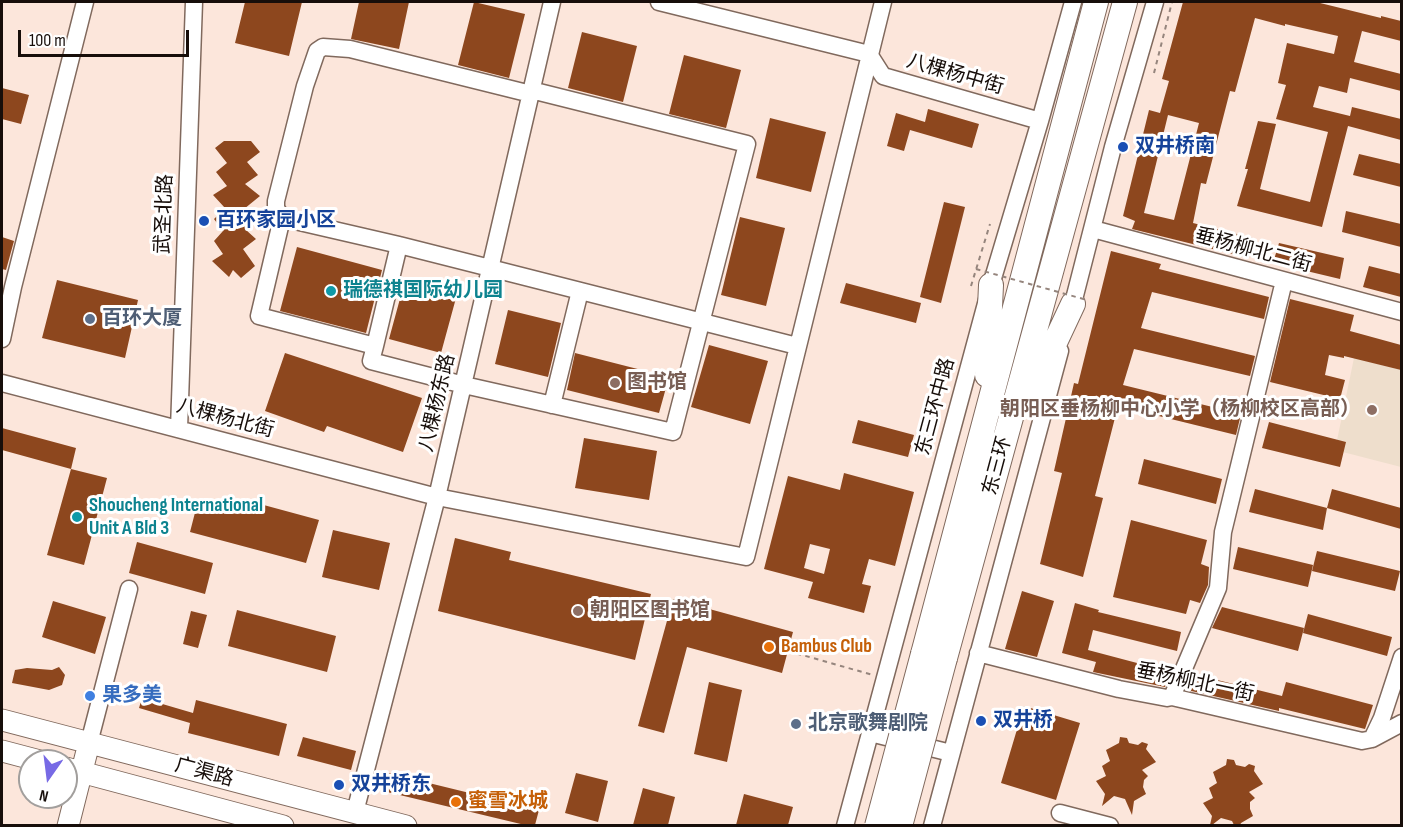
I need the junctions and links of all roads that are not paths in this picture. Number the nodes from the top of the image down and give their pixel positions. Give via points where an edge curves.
1 (85, 2) edge
2 (194, 2) edge
3 (552, 2) edge
4 (659, 2) edge
5 (883, 2) edge
6 (1073, 2) edge
7 (1096, 2) edge
8 (1125, 2) edge
9 (1155, 2) edge
10 (869, 54) junction
11 (531, 92) junction
12 (1040, 121) junction
13 (282, 218) junction
14 (1093, 229) junction
15 (399, 246) junction
16 (490, 268) junction
17 (979, 280) junction
18 (1284, 281) junction
19 (580, 291) junction
20 (1080, 302) junction
21 (1401, 312) edge
22 (702, 321) junction
23 (2, 339) edge
24 (375, 346) junction
25 (797, 346) junction
26 (2, 383) edge
27 (464, 386) junction
28 (552, 405) junction
29 (985, 422) junction
30 (179, 429) junction
31 (1000, 460) junction
32 (437, 497) junction
33 (129, 589) dead end
34 (978, 653) junction
35 (934, 656) junction
36 (1401, 657) edge
37 (1172, 697) junction
38 (2, 720) edge
39 (1401, 723) edge
40 (870, 733) junction
41 (1372, 739) junction
42 (96, 745) junction
43 (2, 751) edge
44 (951, 753) junction
45 (18, 755) edge
46 (80, 771) edge
47 (355, 812) junction
48 (1060, 813) dead end
49 (68, 825) edge
50 (81, 825) edge
51 (283, 825) edge
52 (406, 825) edge
53 (845, 825) edge
54 (878, 825) edge
55 (900, 825) edge
56 (932, 825) edge
57 (1110, 825) edge

1 - 23 street
2 - 30 street, 武圣北路
3 - 11 street, 八棵杨东路
4 - 10 street
5 - 10 street
6 - 12 street, 东三环中路
7 - 29 highway, 东三环
8 - 31 highway, 东三环
9 - 14 street
10 - 12 street, 八棵杨中街 via 883,76
10 - 25 street
11 - 13 street via 322,47 305,86 276,201
11 - 16 street, 八棵杨东路
11 - 22 street via 747,144
12 - 17 street, 东三环中路
13 - 15 street
13 - 24 street via 259,316
14 - 18 street, 垂杨柳北二街
14 - 20 street
15 - 16 street
15 - 24 street
16 - 19 street
16 - 27 street, 八棵杨东路
17 - 29 highway
17 - 40 street, 东三环中路
18 - 21 street, 垂杨柳北二街
18 - 37 street via 1223,532 1218,588
19 - 22 street
19 - 28 street
20 - 31 highway
20 - 34 street
22 - 25 street
22 - 28 street via 673,432
24 - 27 street via 371,361
25 - 32 street, 八棵杨北街 via 746,557
26 - 30 street, 八棵杨北街
27 - 28 street
27 - 32 street, 八棵杨东路
29 - 35 highway, 东三环
30 - 32 street, 八棵杨北街
31 - 35 highway, 东三环
32 - 47 street, 八棵杨东路
33 - 42 street
34 - 37 street, 垂杨柳北一街 via 1119,689
34 - 44 street
35 - 54 highway, 东三环, bridge
35 - 55 highway, 东三环, bridge
36 - 41 street
37 - 41 street, 垂杨柳北一街 via 1362,741
38 - 42 main road, 广渠路
39 - 41 street
40 - 44 street
40 - 53 street, 东三环中路
42 - 46 main road
42 - 47 main road, 广渠路
43 - 45 main road
44 - 56 street
46 - 49 main road
46 - 50 main road
46 - 51 main road, 广渠路
47 - 52 main road, 广渠路
48 - 57 street

